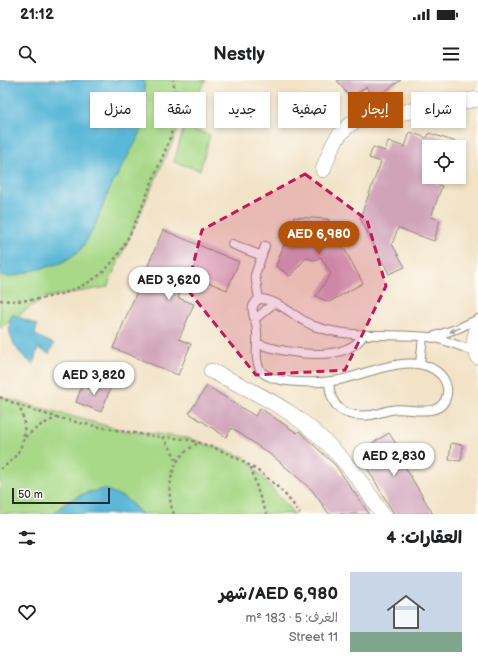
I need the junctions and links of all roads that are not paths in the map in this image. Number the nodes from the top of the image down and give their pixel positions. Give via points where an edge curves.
1 (478, 99) edge
2 (323, 170) dead end
3 (232, 244) dead end
4 (265, 246) dead end
5 (262, 256) junction
6 (259, 299) junction
7 (274, 303) junction
8 (255, 319) junction
9 (478, 319) edge
10 (478, 324) edge
11 (364, 334) junction
12 (426, 337) junction
13 (258, 344) junction
14 (477, 355) edge
15 (420, 364) junction
16 (211, 370) dead end
17 (329, 381) junction
18 (382, 514) edge

1 - 2 street via 356,121 336,137
3 - 5 lane
4 - 5 lane
5 - 6 lane via 256,275
6 - 7 lane
6 - 8 lane via 252,307
7 - 8 lane
7 - 11 lane via 313,326
8 - 13 lane
9 -> 12 lane via 459,328
10 - 14 street via 474,342
11 - 12 lane
11 - 13 lane via 355,345 318,354 288,352
12 - 14 lane
12 - 15 lane
13 - 17 lane via 258,366 267,376 301,382
15 - 17 lane via 386,366
15 - 17 lane via 438,372 446,385 447,394 444,402 430,411 402,408 361,415 344,412 333,402
16 - 18 street via 265,398 313,431 354,472

